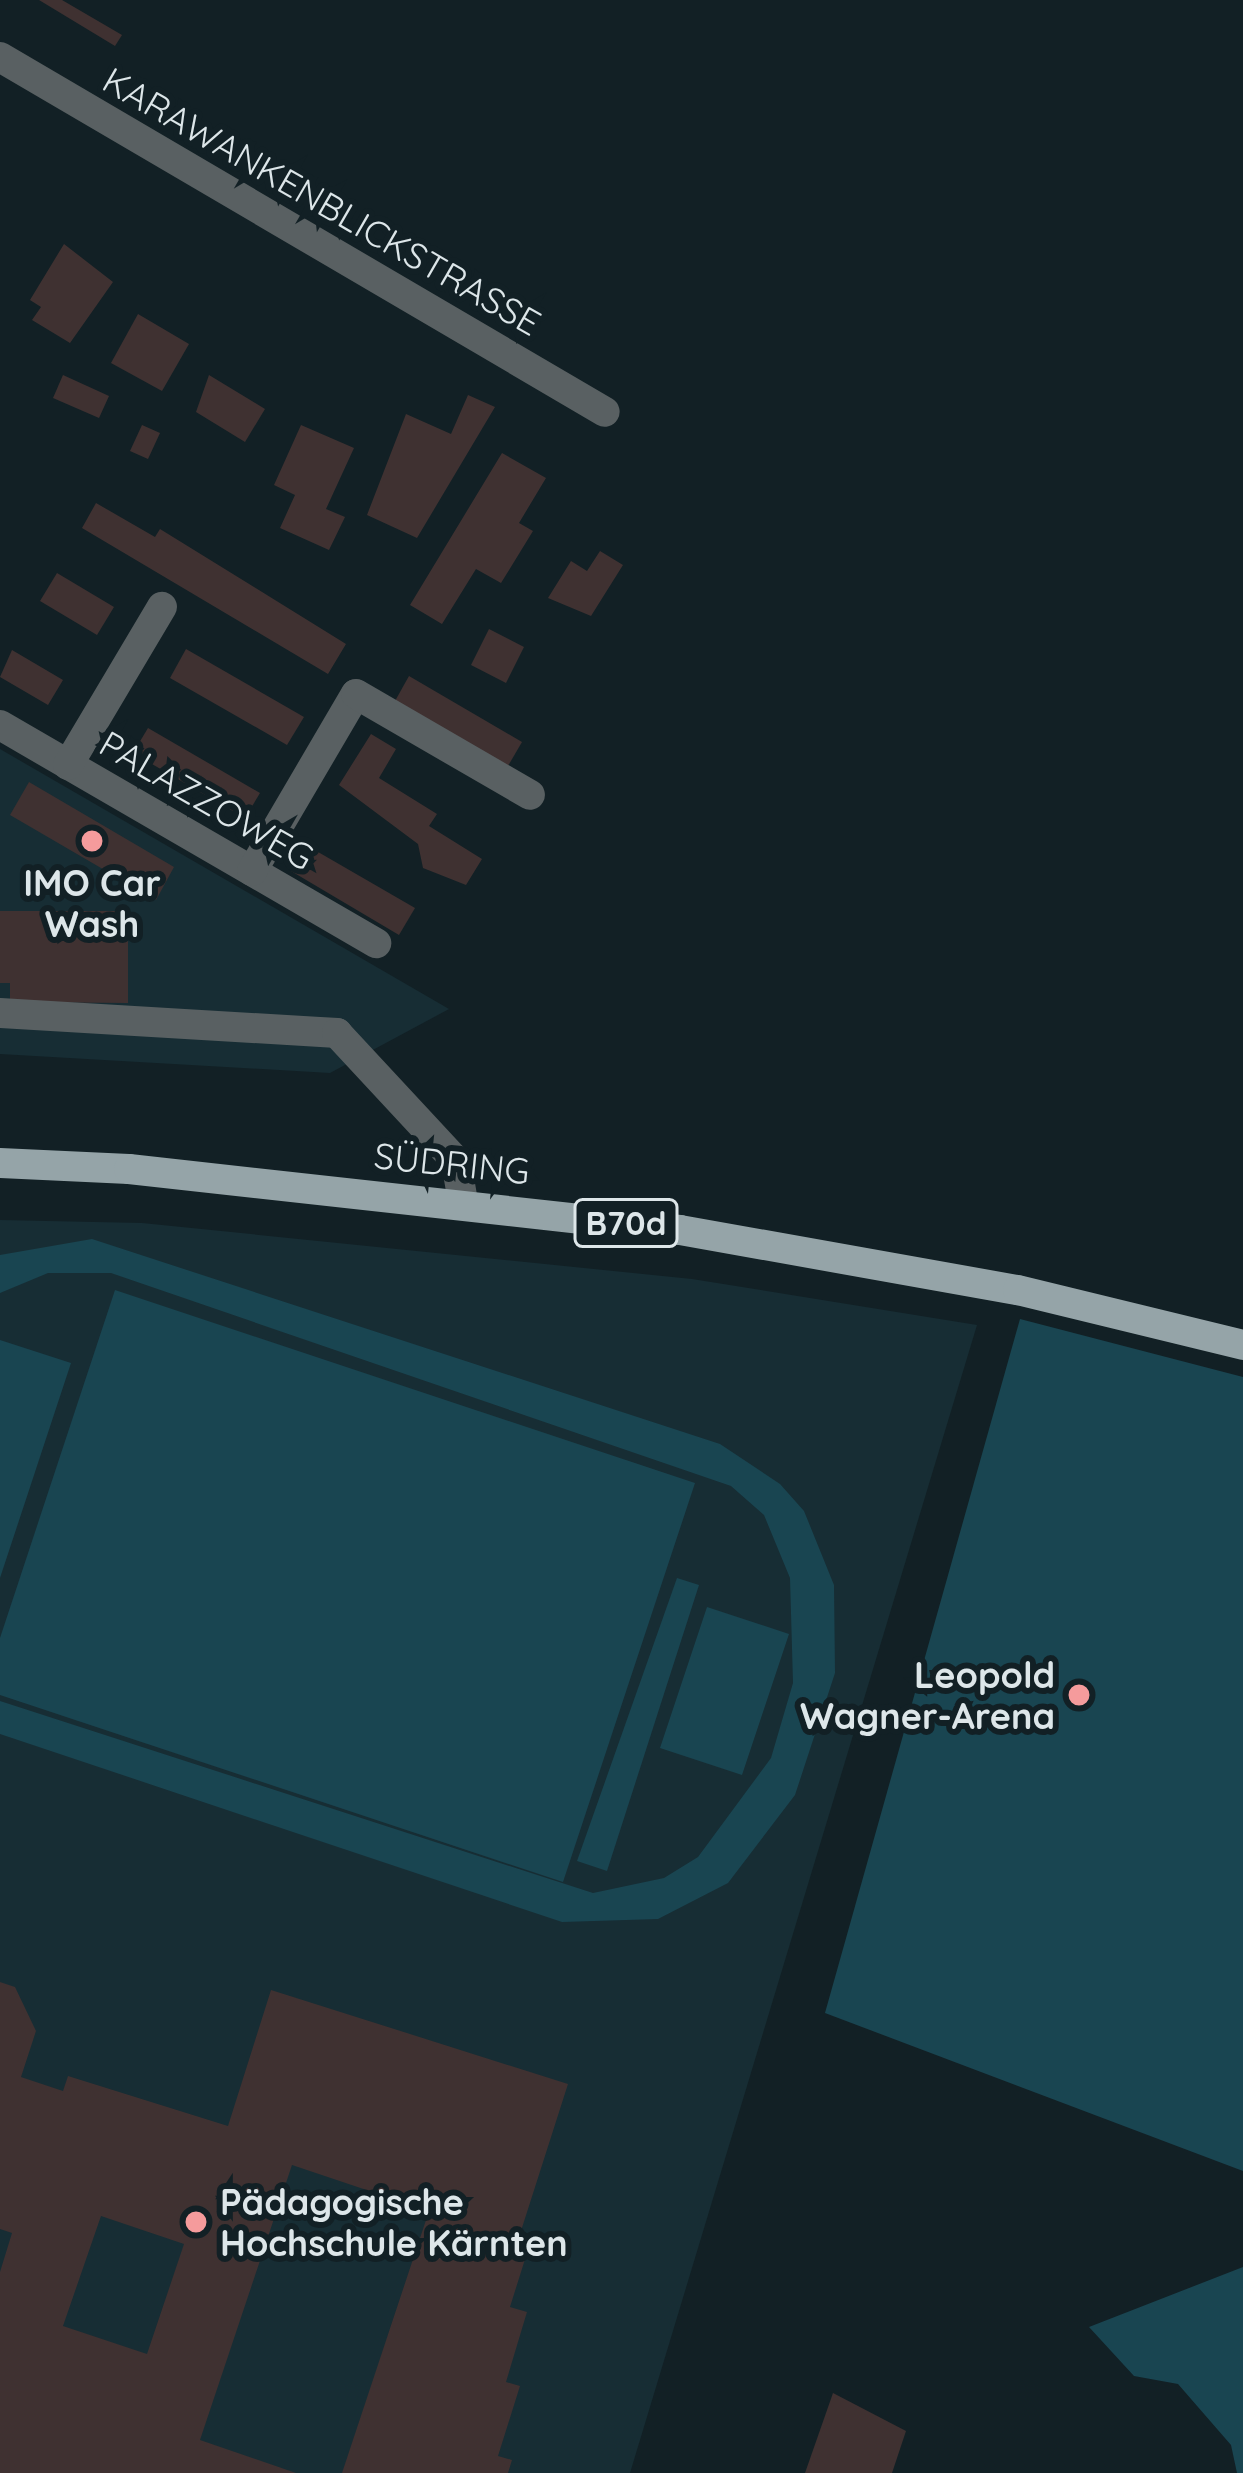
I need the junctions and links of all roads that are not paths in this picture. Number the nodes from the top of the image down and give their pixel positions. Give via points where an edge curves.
1 (0, 57) edge
2 (605, 412) dead end
3 (162, 607) dead end
4 (0, 725) edge
5 (68, 765) junction
6 (530, 795) dead end
7 (252, 872) junction
8 (376, 943) dead end
9 (0, 1013) edge
10 (0, 1163) edge
11 (463, 1202) junction
12 (1243, 1346) edge

1 - 2 street, KARAWANKENBLICKSTRASSE
3 - 5 street
4 - 5 street, PALAZZOWEG
5 - 7 street, PALAZZOWEG
6 - 7 street via 356,694
7 - 8 street, PALAZZOWEG
9 - 11 street via 337,1033 456,1161
10 - 11 main road, SÜDRING / B70d
11 - 12 main road, SÜDRING / B70d via 996,1286

